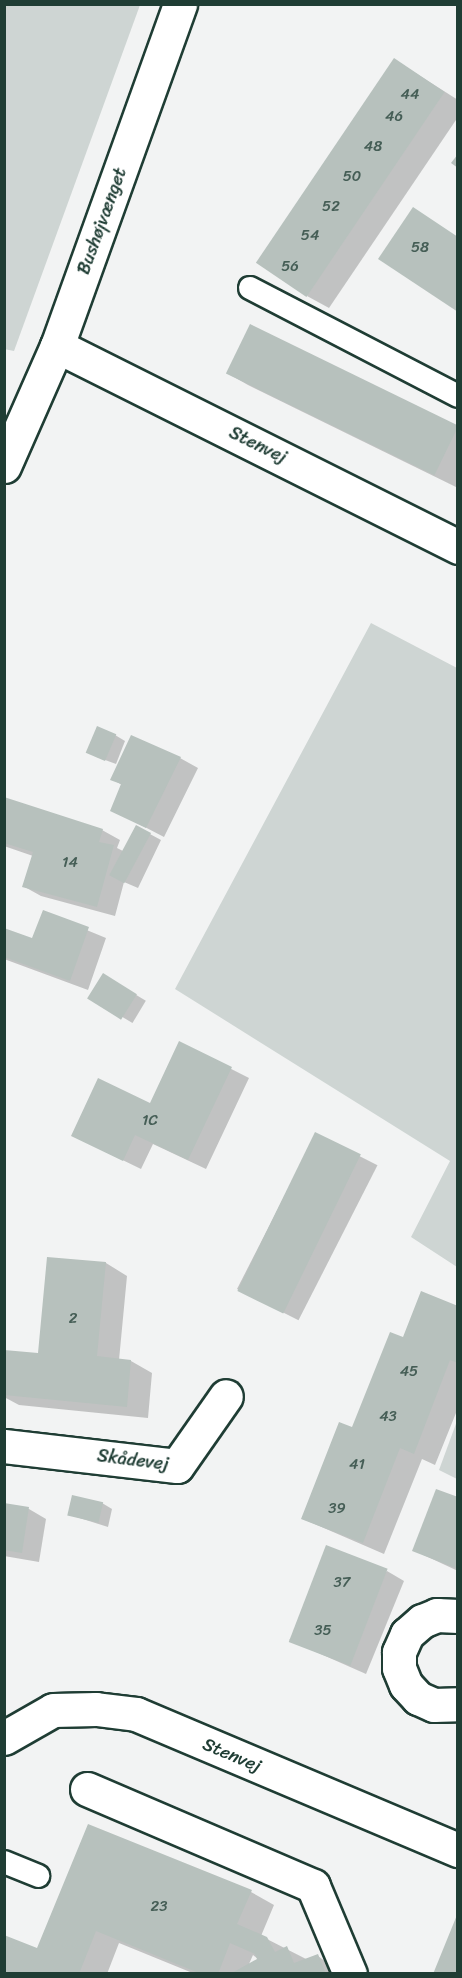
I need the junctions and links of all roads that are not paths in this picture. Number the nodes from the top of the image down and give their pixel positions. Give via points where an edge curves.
1 (180, 4) edge
2 (250, 288) dead end
3 (57, 346) junction
4 (458, 396) edge
5 (12, 434) edge
6 (4, 466) edge
7 (458, 547) edge
8 (226, 1396) dead end
9 (4, 1446) edge
10 (458, 1616) edge
11 (458, 1704) edge
12 (4, 1738) edge
13 (87, 1789) dead end
14 (458, 1850) edge
15 (4, 1862) edge
16 (38, 1876) dead end
17 (350, 1974) edge

1 - 3 street, Bushøjvænget
2 - 4 lane
3 - 5 street, Bushøjvænget
3 - 7 street, Stenvej
5 - 6 street, Bushøjvænget
8 - 9 street, Skådevej via 177,1466
10 - 11 street via 437,1615 407,1634 399,1652 399,1668 405,1685 418,1698 434,1706
12 - 14 street, Stenvej via 53,1710 96,1709 136,1714
13 - 17 street via 313,1886
15 - 16 lane

